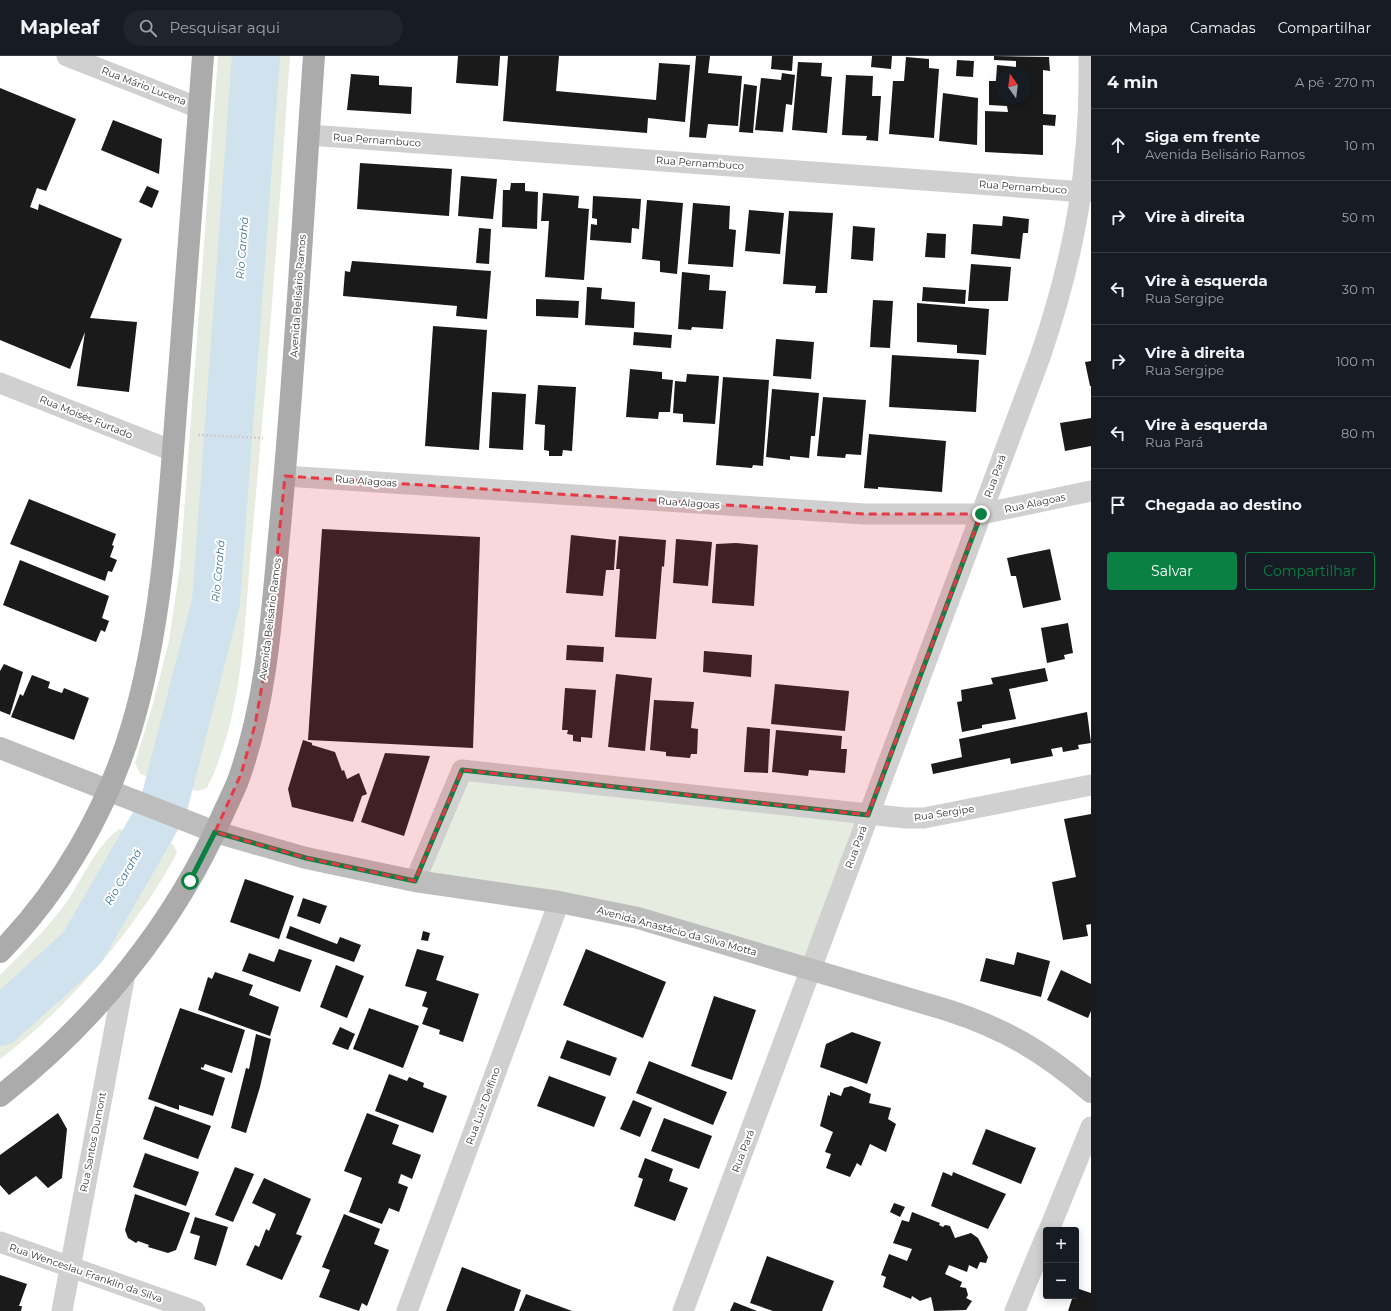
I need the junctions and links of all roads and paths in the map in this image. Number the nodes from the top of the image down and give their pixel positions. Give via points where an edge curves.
1 (67, 56) edge
2 (203, 56) edge
3 (314, 56) edge
4 (1089, 56) edge
5 (199, 108) junction
6 (309, 135) junction
7 (1088, 191) edge
8 (0, 383) edge
9 (208, 436) dead end
10 (254, 437) dead end
11 (173, 451) junction
12 (285, 476) junction
13 (1091, 491) edge
14 (981, 514) junction
15 (0, 748) edge
16 (1091, 785) edge
17 (109, 790) junction
18 (868, 815) junction
19 (215, 832) junction
20 (415, 881) junction
21 (559, 902) junction
22 (0, 952) edge
23 (811, 969) junction
24 (125, 974) junction
25 (1091, 1092) edge
26 (0, 1096) edge
27 (1091, 1127) edge
28 (1050, 1227) edge
29 (0, 1242) edge
30 (1043, 1243) edge
31 (70, 1267) junction
32 (62, 1311) edge
33 (196, 1311) edge
34 (407, 1311) edge
35 (683, 1311) edge
36 (1015, 1311) edge

1 - 5 street, Rua Mário Lucena
2 - 5 main road
3 - 6 main road, Avenida Belisário Ramos
4 - 7 street, Rua Pará
5 - 11 main road
6 - 7 street, Rua Pernambuco
6 - 12 main road, Avenida Belisário Ramos
7 - 14 street, Rua Pará via 1059,301
8 - 11 street, Rua Moisés Furtado
9 - 10 path
11 - 17 main road via 162,566 144,679 132,727
12 - 14 street, Rua Alagoas via 864,514
12 - 19 main road, Avenida Belisário Ramos via 267,657 255,725 241,774
13 - 14 street, Rua Alagoas
14 - 18 street, Rua Pará
15 - 17 main road, Avenida Anastácio da Silva Motta
16 - 18 street, Rua Sergipe via 924,818
17 - 19 main road, Avenida Anastácio da Silva Motta
17 - 22 main road via 88,832 53,889 17,935
18 - 20 street, Rua Sergipe via 462,770
18 - 23 street, Rua Pará
19 - 20 main road, Avenida Anastácio da Silva Motta via 306,858
19 - 24 main road, Avenida Belisário Ramos via 186,887
20 - 21 main road, Avenida Anastácio da Silva Motta
21 - 23 main road, Avenida Anastácio da Silva Motta via 638,918
21 - 34 street, Rua Luiz Delfino
23 - 25 main road, Avenida Anastácio da Silva Motta via 982,1021 1020,1039 1061,1066
23 - 35 street, Rua Pará
24 - 26 main road, Avenida Belisário Ramos via 82,1022
24 - 31 street, Rua Santos Dumont
27 - 28 street
29 - 31 street, Rua Wenceslau Franklin da Silva
30 - 36 street
31 - 32 street, Rua Santos Dumont
31 - 33 street, Rua Wenceslau Franklin da Silva

